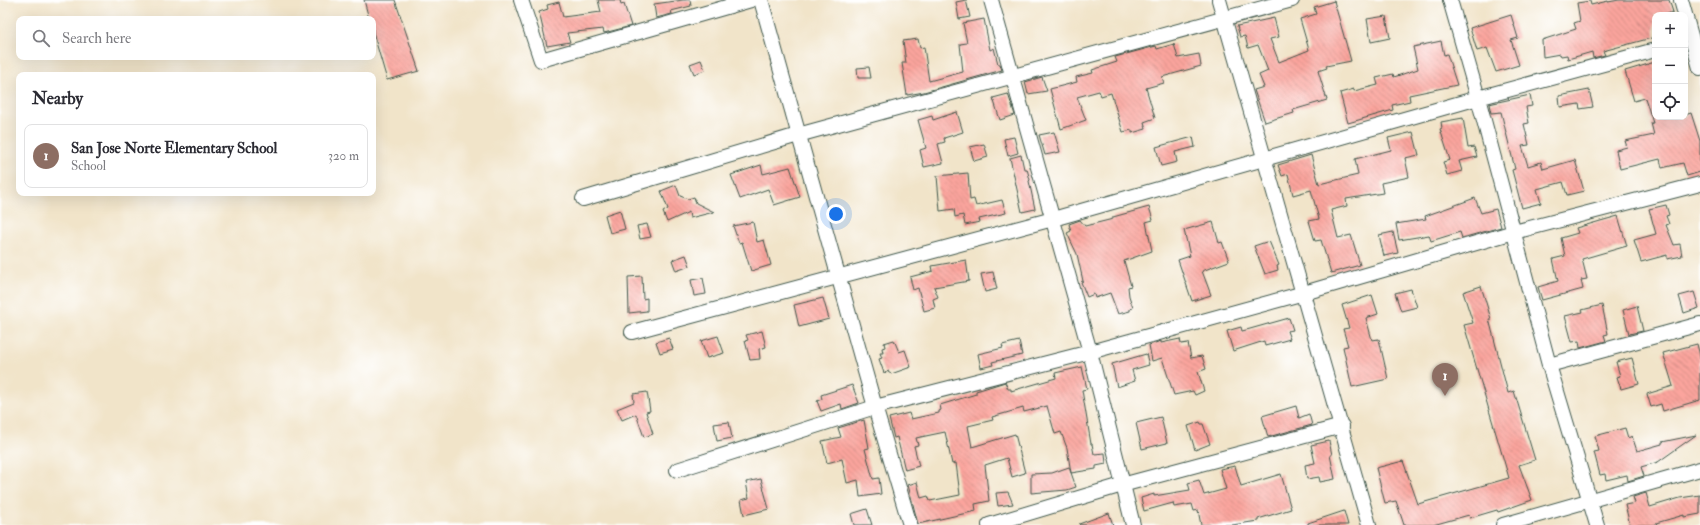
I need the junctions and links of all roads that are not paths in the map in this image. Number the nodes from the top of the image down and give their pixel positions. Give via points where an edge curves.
1 (521, 0) edge
2 (751, 0) edge
3 (761, 0) edge
4 (991, 0) edge
5 (1219, 0) edge
6 (1292, 0) edge
7 (1450, 0) edge
8 (1681, 0) edge
9 (1224, 18) junction
10 (1692, 40) edge
11 (1652, 51) edge
12 (1700, 68) edge
13 (1012, 77) junction
14 (1478, 98) junction
15 (798, 135) junction
16 (1265, 159) junction
17 (1700, 184) edge
18 (583, 199) dead end
19 (1053, 219) junction
20 (1514, 232) junction
21 (839, 276) junction
22 (1304, 293) junction
23 (1700, 324) edge
24 (632, 332) dead end
25 (1090, 352) junction
26 (1549, 365) junction
27 (875, 407) junction
28 (1342, 426) junction
29 (1700, 469) edge
30 (677, 470) dead end
31 (1122, 485) junction
32 (1590, 500) junction
33 (910, 525) edge
34 (989, 525) edge
35 (1133, 525) edge
36 (1369, 525) edge
37 (1503, 525) edge
38 (1597, 525) edge

1 - 2 street via 541,60
3 - 15 street
4 - 13 street
5 - 9 street
6 - 9 street
7 - 14 street
8 - 10 street
9 - 13 street
9 - 16 street
10 - 12 street
11 - 14 street
13 - 15 street
13 - 19 street
14 - 16 street
14 - 20 street
15 - 18 street
15 - 21 street
16 - 19 street
16 - 22 street
17 - 20 street
19 - 21 street
19 - 25 street
20 - 22 street
20 - 26 street
21 - 24 street
21 - 27 street
22 - 25 street
22 - 28 street
23 - 26 street
25 - 27 street
25 - 31 street
26 - 32 street
27 - 30 street
27 - 33 street
28 - 31 street
28 - 36 street
29 - 32 street
31 - 34 street
31 - 35 street
32 - 37 street
32 - 38 street

